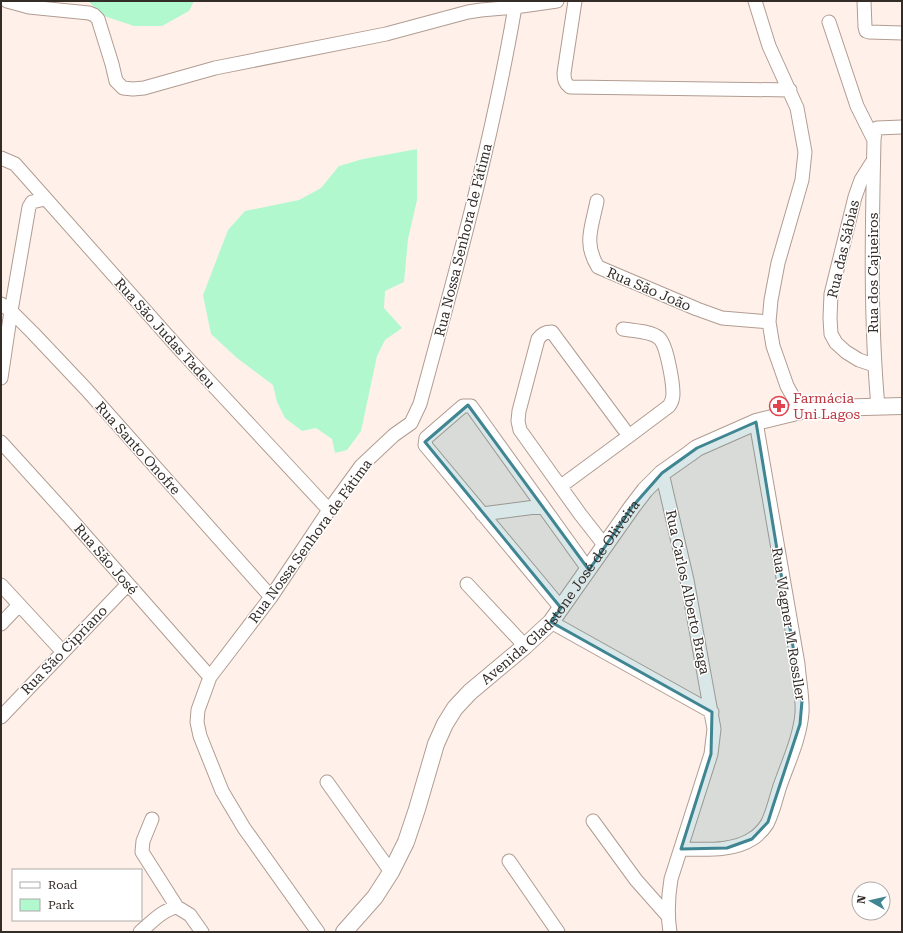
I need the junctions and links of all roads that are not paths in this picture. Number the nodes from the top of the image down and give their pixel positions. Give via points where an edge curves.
1 (7, 1) edge
2 (557, 1) edge
3 (575, 1) edge
4 (755, 1) edge
5 (864, 1) edge
6 (515, 7) junction
7 (829, 22) dead end
8 (902, 33) edge
9 (790, 90) junction
10 (902, 127) edge
11 (874, 140) junction
12 (1, 158) edge
13 (873, 161) junction
14 (45, 198) junction
15 (597, 201) dead end
16 (6, 307) edge
17 (769, 322) junction
18 (623, 329) dead end
19 (874, 365) junction
20 (1, 378) edge
21 (902, 406) edge
22 (878, 407) junction
23 (801, 411) junction
24 (756, 422) junction
25 (629, 436) junction
26 (1, 442) edge
27 (662, 473) junction
28 (561, 486) junction
29 (543, 506) junction
30 (329, 510) junction
31 (482, 514) junction
32 (605, 546) junction
33 (588, 569) junction
34 (128, 584) junction
35 (467, 584) dead end
36 (1, 585) edge
37 (271, 597) junction
38 (20, 605) junction
39 (561, 608) junction
40 (551, 622) junction
41 (1, 624) edge
42 (525, 646) junction
43 (63, 652) junction
44 (210, 677) junction
45 (712, 712) junction
46 (1, 717) edge
47 (327, 782) dead end
48 (152, 819) dead end
49 (593, 821) dead end
50 (681, 849) junction
51 (509, 861) dead end
52 (391, 872) junction
53 (176, 907) junction
54 (667, 915) junction
55 (140, 932) edge
56 (202, 932) edge
57 (318, 932) edge
58 (344, 932) edge
59 (558, 932) edge
60 (670, 932) edge

1 - 6 street via 94,15 98,19 116,81 123,88 134,89 215,68 304,52 481,10
2 - 6 street
3 - 9 street via 564,73 564,80 570,88
4 - 9 street via 769,46
5 - 8 street via 866,31
6 - 30 street, Rua Nossa Senhora de Fátima via 490,133 420,404 411,423 361,466
7 - 11 street, Rua dos Cajueiros via 857,106
9 - 17 street via 798,108 805,152 802,180 778,263
10 - 11 street via 877,128 874,131
11 - 13 street, Rua dos Cajueiros
12 - 14 street, Rua São Judas Tadeu via 15,164
13 - 19 street, Rua dos Cajueiros
13 - 19 street, Rua das Sábias via 861,180 855,197 831,294 830,318 831,334 836,343 859,360
14 - 16 street via 32,202 29,207
14 - 30 street, Rua São Judas Tadeu via 182,352
15 - 17 street, Rua São João via 589,243 590,252 598,267 709,314
16 - 20 street
16 - 37 street, Rua Santo Onofre via 86,389
17 - 23 street via 773,346 788,386
18 - 25 street via 654,335 660,339 672,377 673,394 669,406
19 - 22 street, Rua dos Cajueiros
21 - 22 main road, Avenida Gladstone José de Oliveira
22 - 23 main road, Avenida Gladstone José de Oliveira
23 - 24 main road, Avenida Gladstone José de Oliveira
24 - 27 main road, Avenida Gladstone José de Oliveira via 697,448
24 - 50 street, Rua Wagner M Rossller via 798,664 802,701 800,724 770,817 761,833 741,845 727,848
25 - 28 street
25 - 28 street via 552,332 542,334 538,339 518,421 520,430
26 - 34 street, Rua São José
27 - 32 main road, Avenida Gladstone José de Oliveira via 645,490
27 - 45 street, Rua Carlos Alberto Braga via 687,580
28 - 32 street
29 - 31 street
29 - 31 street via 471,406 466,406 426,438 425,445
29 - 33 street
30 - 37 street, Rua Nossa Senhora de Fátima
31 - 39 street
32 - 33 main road, Avenida Gladstone José de Oliveira
33 - 39 main road, Avenida Gladstone José de Oliveira
34 - 43 street, Rua São Cipriano
34 - 44 street, Rua São José
35 - 42 street
36 - 38 street
37 - 44 street, Rua Nossa Senhora de Fátima
38 - 41 street
38 - 43 street
39 - 40 main road, Avenida Gladstone José de Oliveira
40 - 42 main road, Avenida Gladstone José de Oliveira
40 - 45 street
42 - 52 main road, Avenida Gladstone José de Oliveira via 470,692 445,724 436,744 406,842
43 - 46 street, Rua São Cipriano
44 - 57 street, Rua Nossa Senhora de Fátima via 198,710 197,722 222,791 244,828
45 - 50 street, Rua Carlos Alberto Braga via 714,729 711,754
47 - 52 street
48 - 53 street via 143,841 142,852
49 - 54 street via 640,885
50 - 54 street, Rua Carlos Alberto Braga via 671,879
51 - 59 street
52 - 58 main road, Avenida Gladstone José de Oliveira via 375,898
53 - 55 street via 163,913
53 - 56 street via 190,916
54 - 60 street, Rua Carlos Alberto Braga

